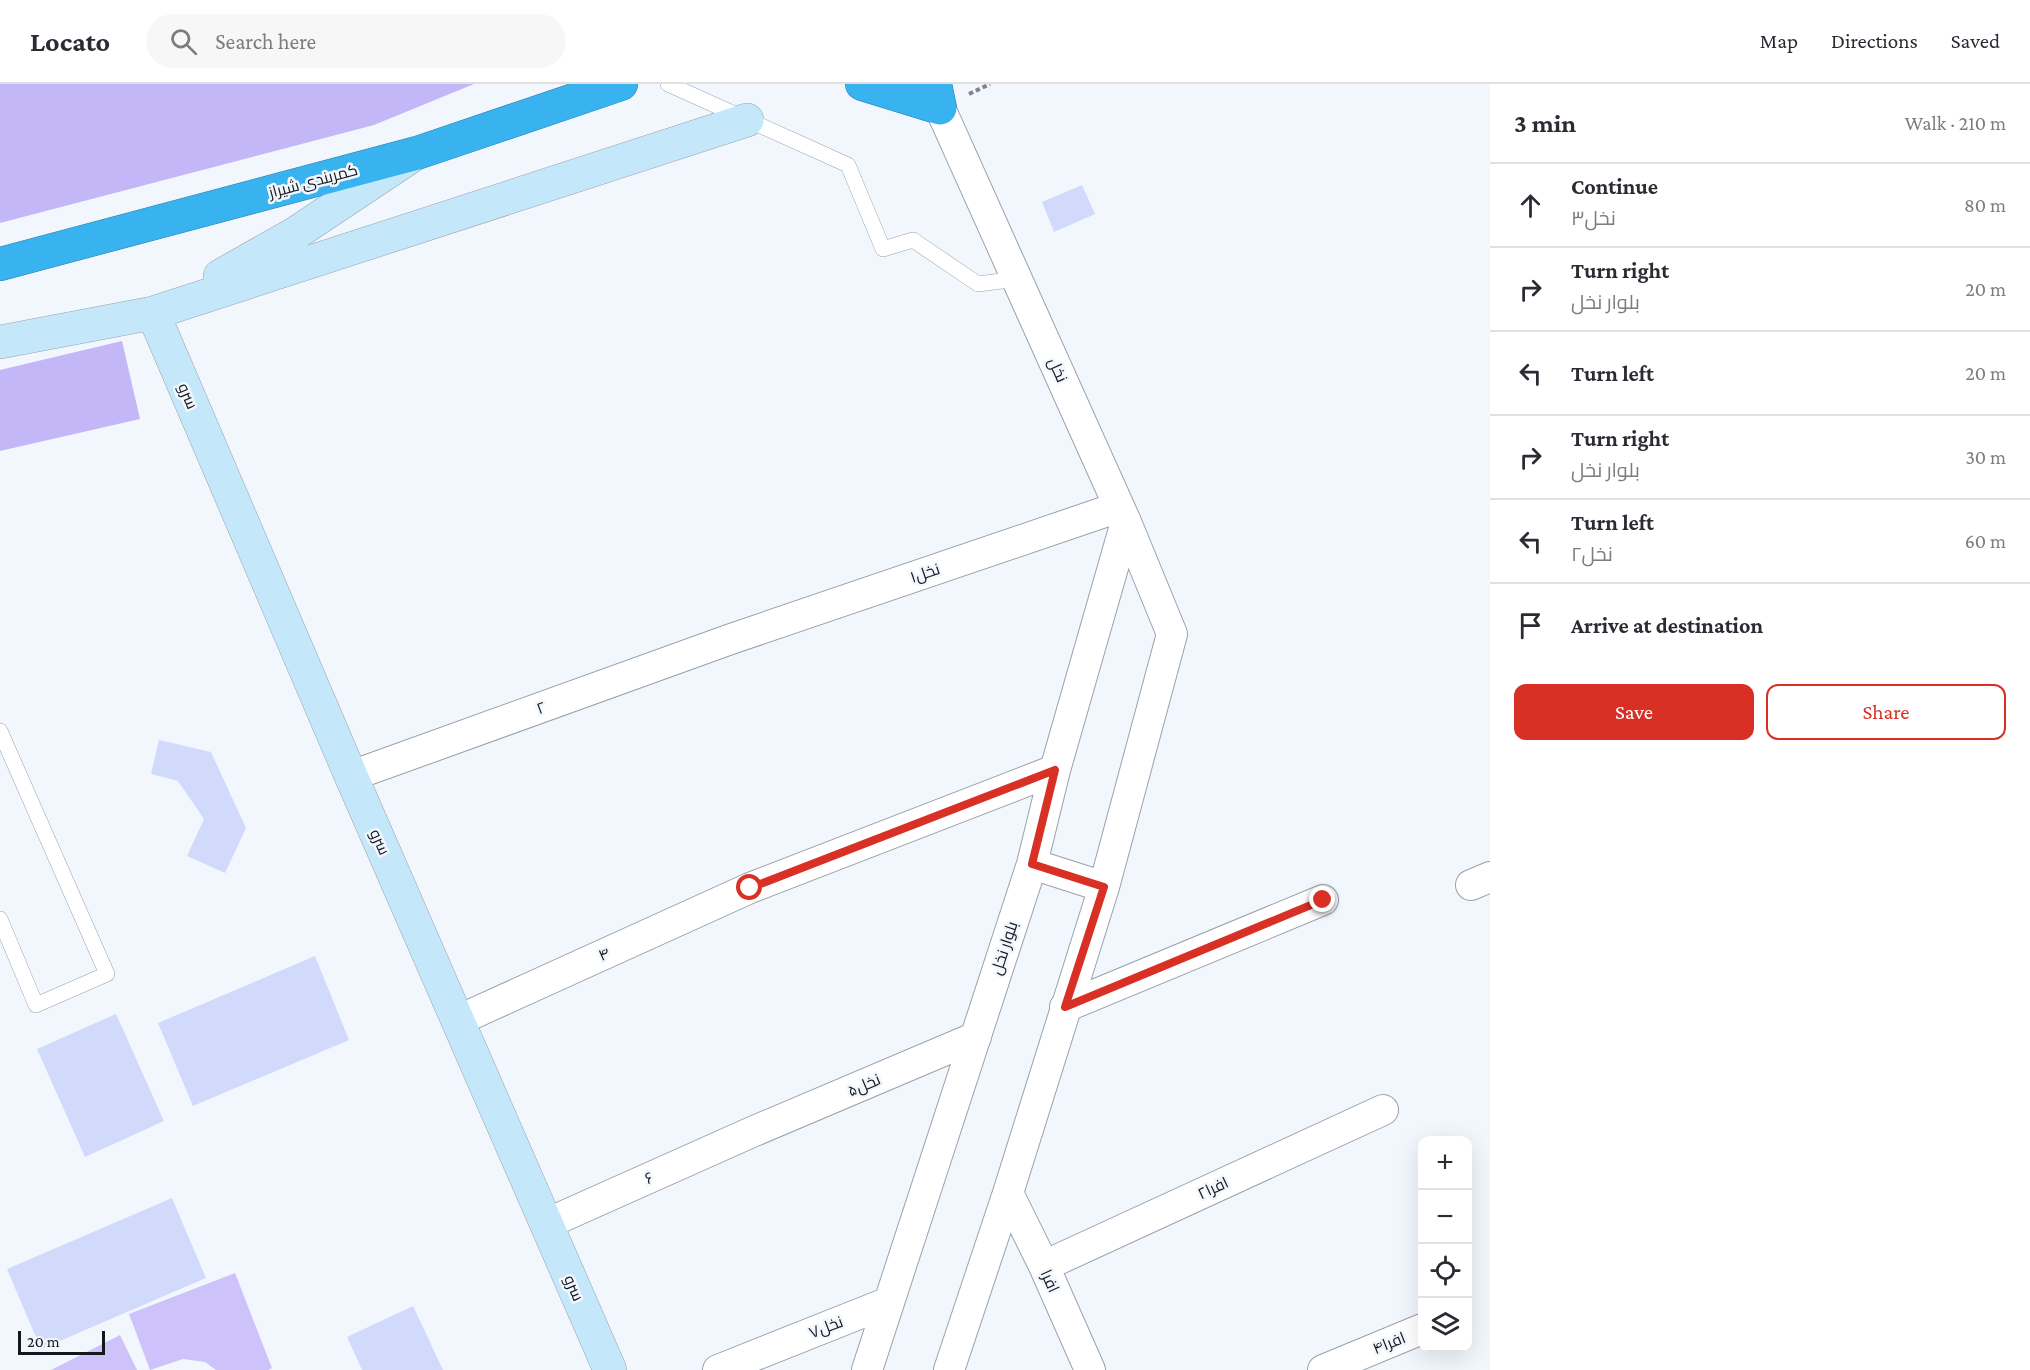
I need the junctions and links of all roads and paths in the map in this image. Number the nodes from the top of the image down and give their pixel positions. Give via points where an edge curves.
1 (621, 84) edge
2 (668, 84) edge
3 (862, 84) edge
4 (938, 96) edge
5 (747, 120) junction
6 (417, 153) junction
7 (0, 264) edge
8 (1017, 279) junction
9 (153, 313) junction
10 (0, 342) edge
11 (1123, 514) junction
12 (731, 639) joint
13 (0, 731) edge
14 (1055, 770) junction
15 (351, 776) junction
16 (1032, 864) junction
17 (1104, 887) junction
18 (1323, 900) dead end
19 (0, 919) edge
20 (1065, 1007) junction
21 (459, 1020) junction
22 (976, 1037) junction
23 (1383, 1110) dead end
24 (752, 1132) joint
25 (1008, 1193) junction
26 (546, 1224) junction
27 (1044, 1266) junction
28 (889, 1302) junction
29 (1418, 1331) edge
30 (609, 1370) edge
31 (718, 1370) edge
32 (867, 1370) edge
33 (949, 1370) edge
34 (1090, 1370) edge
35 (1323, 1370) edge

1 - 6 highway, کمربندی شیراز
2 - 5 lane
3 - 4 highway
4 - 8 street, نخل
5 - 8 lane via 848,165 882,249 913,240 978,284
5 - 9 street
6 - 7 highway, کمربندی شیراز
6 - 9 street via 296,233
8 - 11 street, نخل
9 - 10 street
9 - 15 street, سرو
11 - 12 street, نخل۱
11 - 14 street, بلوار نخل
11 - 17 street, نخل via 1173,634
12 - 15 street, ۲
13 - 19 lane via 107,974 36,1005
14 - 16 street, بلوار نخل
14 - 21 street, ۴ via 750,888
15 - 21 street, سرو
16 - 17 street
16 - 22 street, بلوار نخل
17 - 20 street
18 - 20 street
20 - 25 street
21 - 26 street, سرو
22 - 24 street, نخل۵
22 - 28 street, بلوار نخل
23 - 27 street, ۲افرا
24 - 26 street, ۶
25 - 27 street, افرا
25 - 33 street
26 - 30 street, سرو
27 - 34 street, افرا
28 - 31 street, نخل۷
28 - 32 street, بلوار نخل
29 - 35 street, ۴افرا

